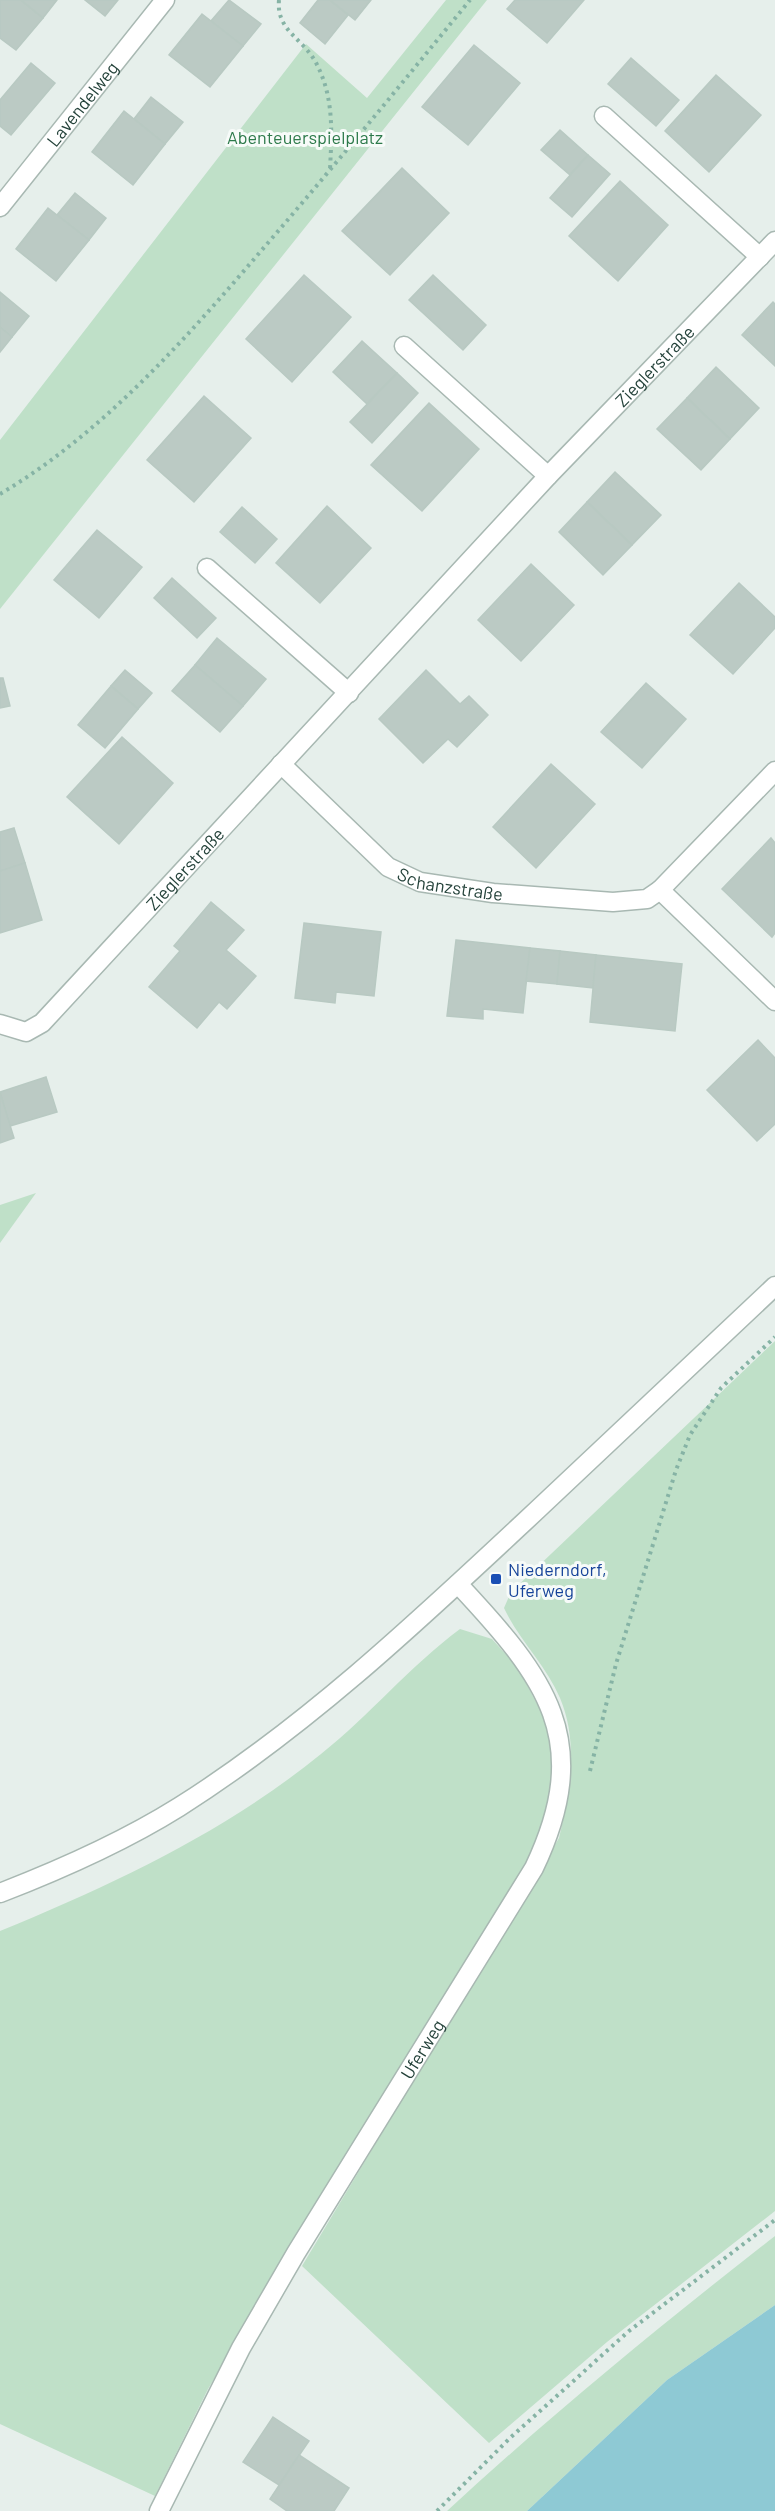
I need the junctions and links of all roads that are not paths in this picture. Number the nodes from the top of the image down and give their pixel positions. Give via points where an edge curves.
1 (165, 0) edge
2 (604, 116) dead end
3 (0, 207) edge
4 (775, 241) edge
5 (760, 257) junction
6 (404, 346) dead end
7 (548, 476) junction
8 (207, 568) dead end
9 (349, 693) junction
10 (281, 764) junction
11 (775, 771) edge
12 (660, 890) junction
13 (775, 1001) edge
14 (8, 1027) edge
15 (775, 1286) edge
16 (458, 1584) junction
17 (0, 1893) edge
18 (159, 2511) edge

1 - 3 street, Lavendelweg
2 - 5 street
4 - 5 street, Zieglerstraße
5 - 7 street, Zieglerstraße
6 - 7 street
7 - 9 street, Zieglerstraße
8 - 9 street
9 - 10 street, Zieglerstraße
10 - 12 street, Schanzstraße via 388,867 420,882 493,893 613,902 647,899
10 - 14 street, Zieglerstraße via 42,1023 26,1032
11 - 12 street, Schanzstraße
12 - 13 street
15 - 16 street
16 - 17 street via 313,1712 208,1788 100,1851
16 - 18 street, Uferweg via 518,1654 554,1715 561,1773 556,1817 534,1868 240,2348

